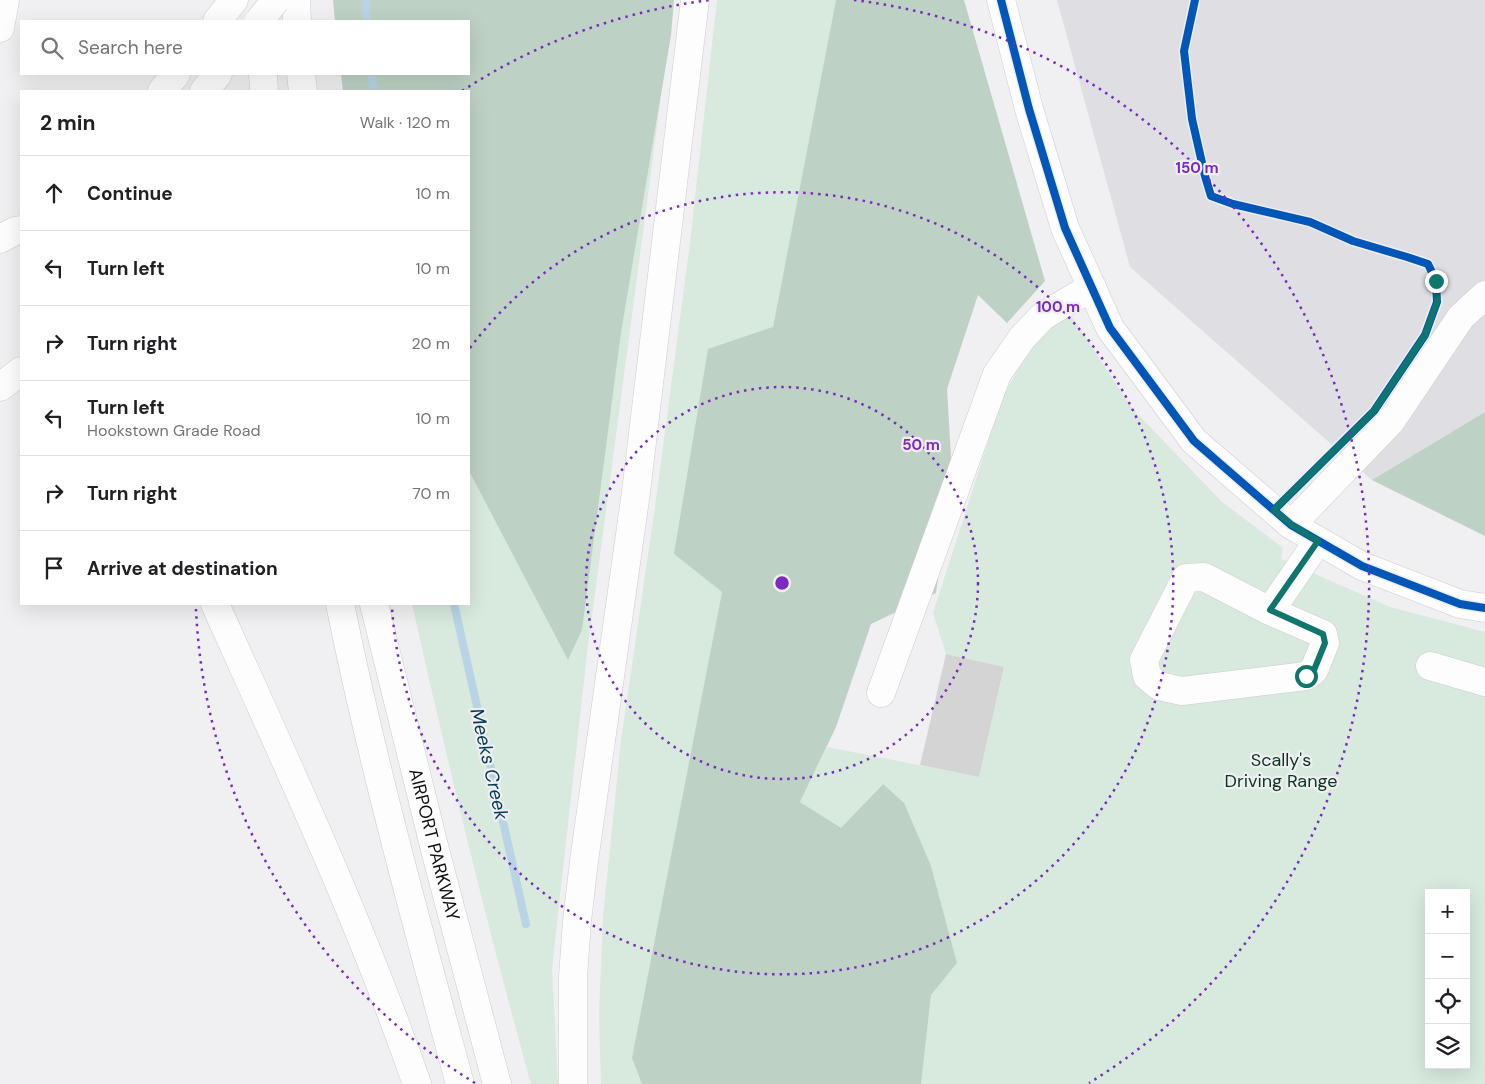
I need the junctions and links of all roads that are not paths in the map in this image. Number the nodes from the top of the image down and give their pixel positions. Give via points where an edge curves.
1 (5, 0) edge
2 (234, 0) edge
3 (260, 0) edge
4 (276, 0) edge
5 (296, 0) edge
6 (696, 0) edge
7 (1001, 0) edge
8 (218, 20) edge
9 (260, 20) edge
10 (261, 20) edge
11 (298, 20) edge
12 (0, 28) edge
13 (175, 75) edge
14 (217, 75) edge
15 (264, 75) edge
16 (301, 75) edge
17 (163, 90) edge
18 (205, 90) edge
19 (264, 90) edge
20 (303, 90) edge
21 (20, 230) edge
22 (0, 239) edge
23 (1092, 287) junction
24 (1485, 295) edge
25 (0, 358) edge
26 (20, 366) edge
27 (20, 372) edge
28 (0, 387) edge
29 (1292, 525) junction
30 (1318, 541) junction
31 (215, 605) edge
32 (340, 605) edge
33 (374, 605) edge
34 (1485, 608) edge
35 (1270, 610) junction
36 (1430, 666) dead end
37 (1485, 682) edge
38 (881, 693) dead end
39 (417, 1084) edge
40 (460, 1084) edge
41 (497, 1084) edge
42 (573, 1084) edge

1 - 12 main road
2 - 8 main road
3 - 9 main road
4 - 10 main road, bridge
5 - 11 main road
6 - 42 main road via 636,492 577,922 573,977
7 - 23 main road via 1065,228
13 - 17 main road
14 - 18 main road
15 - 19 main road
16 - 20 main road
21 - 22 main road
23 - 29 main road via 1110,328 1194,441
23 - 38 main road via 1043,316 1022,338 997,374
24 - 29 main road via 1461,317 1391,421
25 - 26 main road
27 - 28 main road
29 - 30 main road
30 - 34 main road via 1362,566 1460,604
30 - 35 main road
31 - 39 main road via 342,887
32 - 40 main road, AIRPORT PARKWAY via 398,855
33 - 41 main road, AIRPORT PARKWAY
35 - 35 main road via 1204,577 1186,578 1144,660 1147,676 1159,686 1182,691 1306,676 1314,670 1325,643 1323,634
36 - 37 main road

